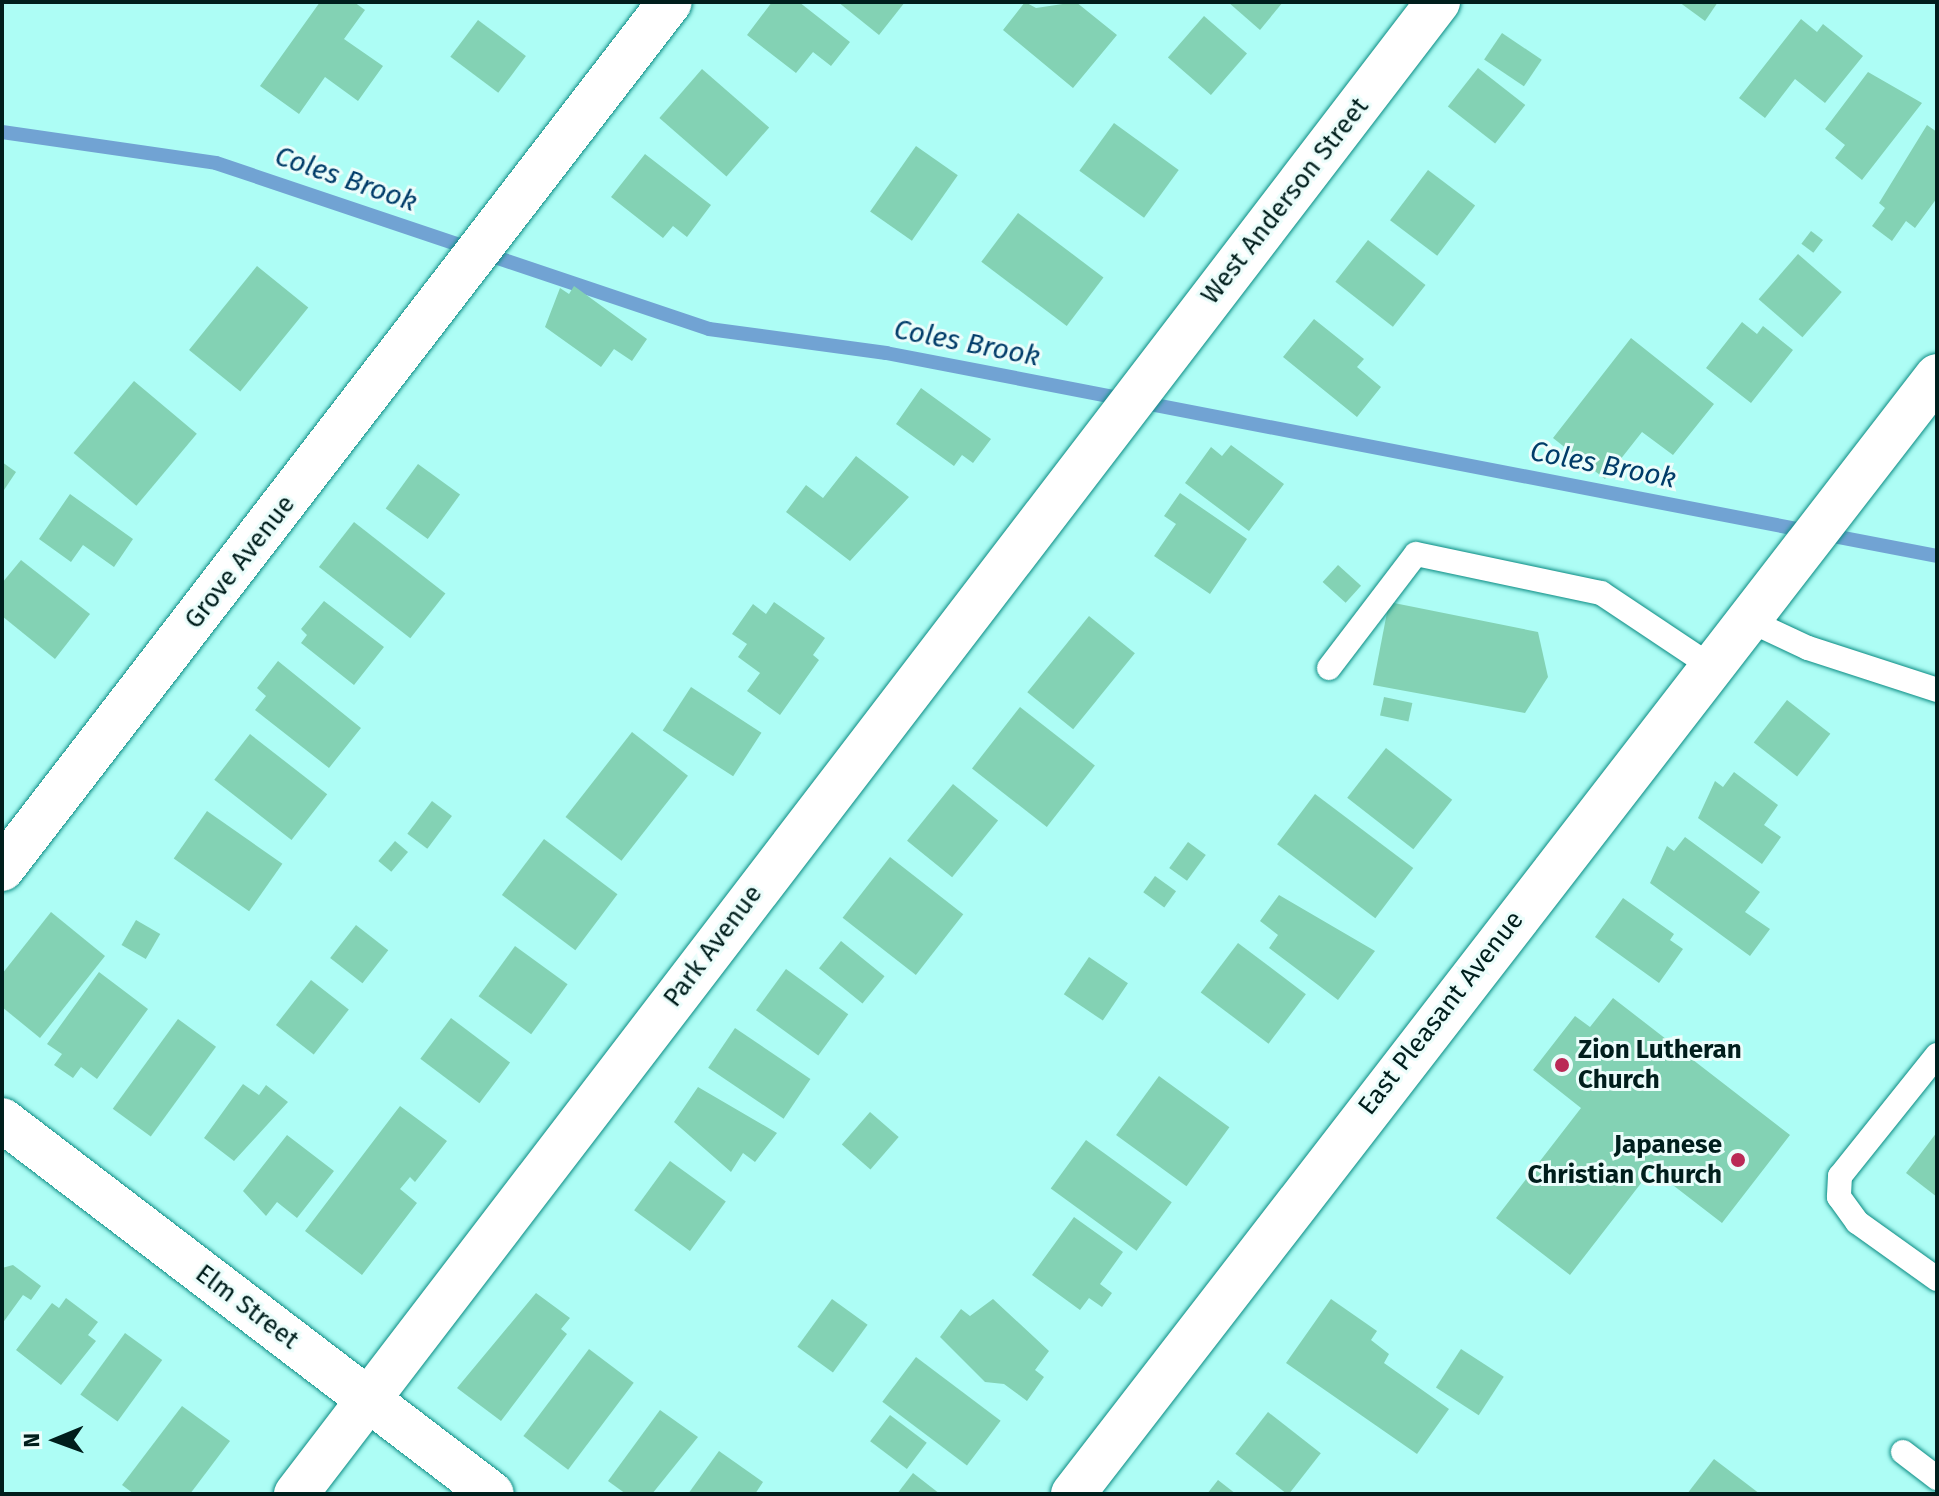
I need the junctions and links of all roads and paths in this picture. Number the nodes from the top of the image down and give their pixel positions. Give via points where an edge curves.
1 (670, 2) edge
2 (1438, 2) edge
3 (1937, 376) edge
4 (1132, 400) joint
5 (1746, 619) junction
6 (1709, 665) junction
7 (1329, 668) dead end
8 (1937, 690) edge
9 (2, 869) edge
10 (1937, 1055) edge
11 (2, 1120) edge
12 (1937, 1279) edge
13 (367, 1399) junction
14 (1903, 1452) dead end
15 (1937, 1478) edge
16 (296, 1494) edge
17 (492, 1494) edge
18 (1073, 1494) edge

1 - 9 street, Grove Avenue
2 - 4 street, West Anderson Street
3 - 5 street, East Pleasant Avenue
4 - 13 street, Park Avenue
5 - 6 street, East Pleasant Avenue
5 - 8 lane via 1808,648
6 - 7 lane via 1601,593 1416,554
6 - 18 street, East Pleasant Avenue
10 - 12 lane via 1840,1176 1839,1197 1857,1222
11 - 13 street, Elm Street
13 - 16 street, Park Avenue
13 - 17 street, Elm Street
14 - 15 lane

